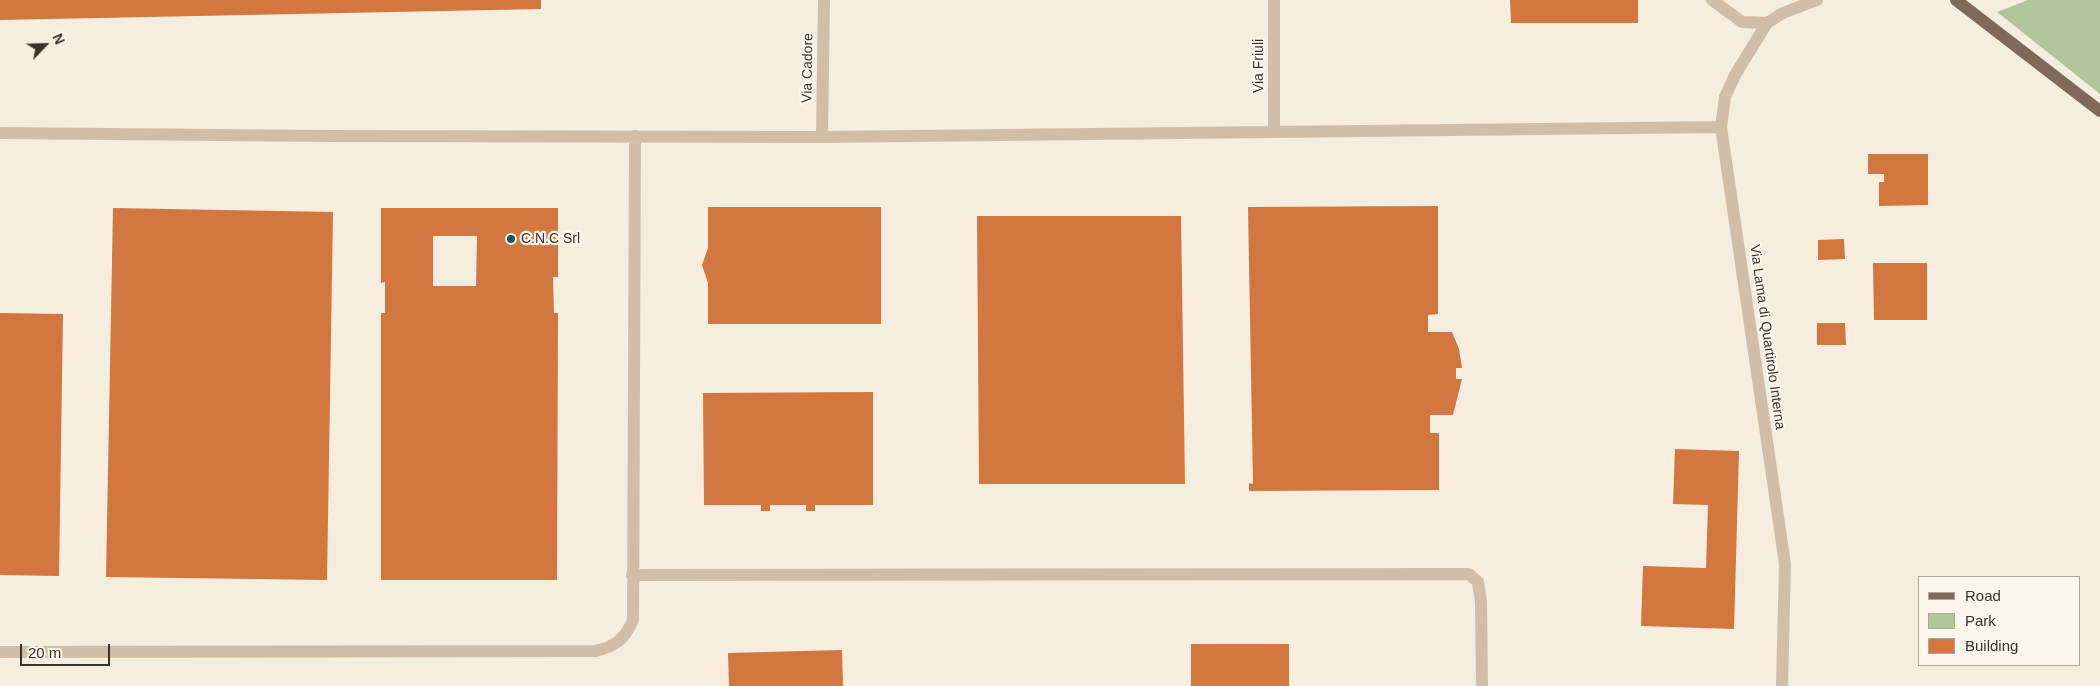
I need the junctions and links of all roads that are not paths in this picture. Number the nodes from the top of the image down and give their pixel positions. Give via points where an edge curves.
1 (824, 0) edge
2 (1274, 0) edge
3 (1712, 0) edge
4 (1796, 0) edge
5 (1817, 0) edge
6 (1956, 0) edge
7 (1783, 13) junction
8 (1767, 23) junction
9 (2100, 111) edge
10 (1721, 127) junction
11 (1274, 132) junction
12 (0, 133) edge
13 (635, 136) junction
14 (822, 137) junction
15 (632, 575) junction
16 (0, 652) edge
17 (1482, 686) edge
18 (1782, 686) edge

1 - 14 street, Via Cadore
2 - 11 street, Via Friuli
3 - 8 street via 1742,22
4 - 7 street, Via Lama di Quartirolo Interna
5 - 7 street, Via Lama di Quartirolo Interna
6 - 9 main road
7 - 8 street, Via Lama di Quartirolo Interna
8 - 10 street, Via Lama di Quartirolo Interna via 1735,75 1726,97
10 - 11 street
10 - 18 street, Via Lama di Quartirolo Interna via 1785,564
11 - 14 street
12 - 13 street
13 - 14 street
13 - 15 street
15 - 16 street via 633,620 628,632 619,642 595,651
15 - 17 street via 1469,574 1478,582 1481,602

